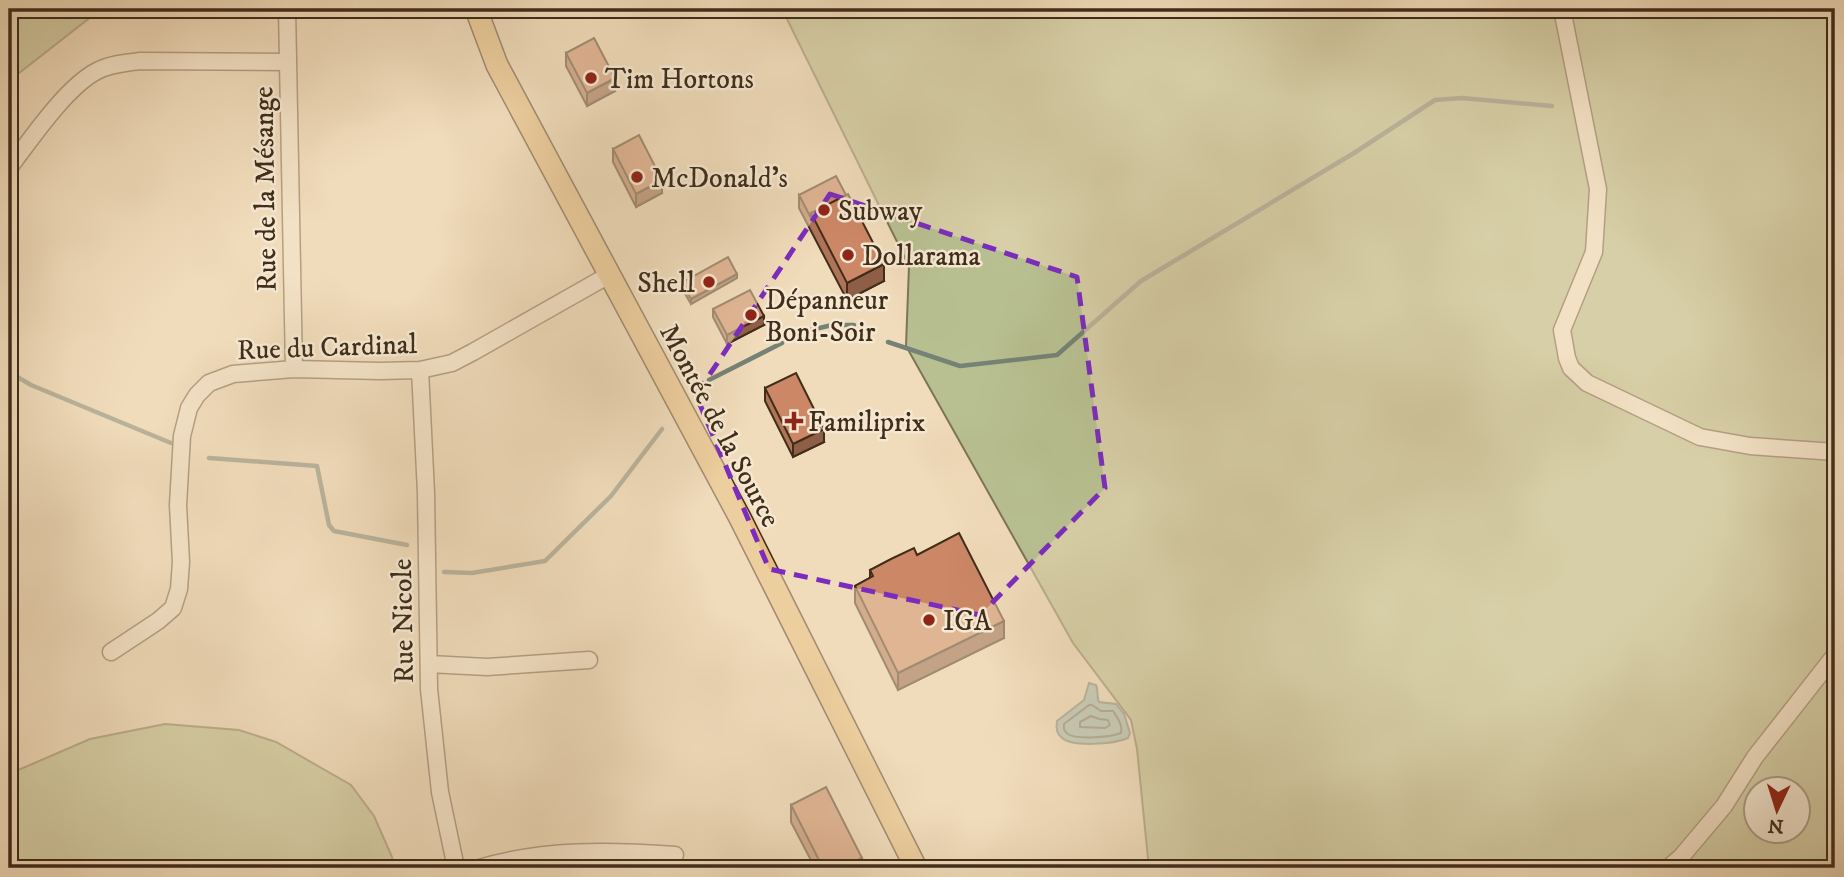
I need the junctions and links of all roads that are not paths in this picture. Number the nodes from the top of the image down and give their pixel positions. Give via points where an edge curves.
1 (287, 9) edge
2 (476, 9) edge
3 (1562, 9) edge
4 (288, 62) junction
5 (9, 168) edge
6 (609, 275) junction
7 (295, 369) junction
8 (420, 370) junction
9 (1835, 452) edge
10 (111, 652) dead end
11 (1835, 655) edge
12 (589, 660) dead end
13 (429, 664) junction
14 (675, 855) dead end
15 (456, 868) edge
16 (479, 868) edge
17 (916, 868) edge
18 (1668, 868) edge

1 - 4 street, Rue de la Mésange
2 - 6 main road, Montée de la Source via 497,65
3 - 9 street via 1598,189 1594,252 1562,331 1571,368 1587,383 1700,437
4 - 5 street via 140,61 98,70 62,100
4 - 7 street, Rue de la Mésange
6 - 8 street, Rue du Cardinal via 452,363
6 - 17 main road, Montée de la Source via 740,519
7 - 8 street, Rue du Cardinal
7 - 10 street, Rue du Cardinal via 233,374 209,383 188,408 182,436 181,562 176,599 158,621
8 - 13 street, Rue Nicole
11 - 18 street via 1755,757 1724,806
12 - 13 street via 487,667
13 - 15 street, Rue Nicole via 440,792
14 - 16 street via 583,852 528,856

